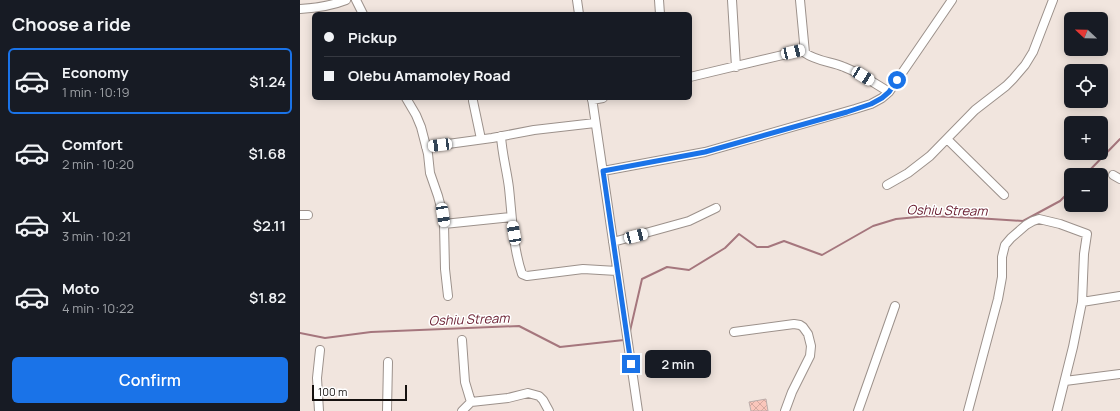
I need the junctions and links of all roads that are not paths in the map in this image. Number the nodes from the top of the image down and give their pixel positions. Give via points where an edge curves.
1 (346, 0) edge
2 (356, 0) edge
3 (577, 0) edge
4 (659, 0) edge
5 (732, 0) edge
6 (800, 0) edge
7 (952, 0) edge
8 (1053, 0) edge
9 (300, 9) edge
10 (362, 12) edge
11 (579, 12) edge
12 (660, 12) edge
13 (804, 50) junction
14 (736, 67) junction
15 (692, 77) edge
16 (889, 92) junction
17 (407, 100) edge
18 (592, 100) edge
19 (473, 101) dead end
20 (595, 123) junction
21 (501, 136) junction
22 (947, 139) junction
23 (481, 140) junction
24 (426, 147) junction
25 (603, 171) junction
26 (887, 186) dead end
27 (1004, 195) dead end
28 (716, 208) dead end
29 (511, 217) junction
30 (444, 224) junction
31 (614, 242) junction
32 (617, 270) junction
33 (448, 296) dead end
34 (1120, 296) edge
35 (1082, 302) junction
36 (894, 306) dead end
37 (734, 332) dead end
38 (462, 340) dead end
39 (320, 350) dead end
40 (388, 362) dead end
41 (1120, 374) edge
42 (1065, 381) junction
43 (471, 402) junction
44 (319, 411) edge
45 (386, 411) edge
46 (462, 411) edge
47 (549, 411) edge
48 (638, 411) edge
49 (785, 411) edge
50 (858, 411) edge
51 (968, 411) edge
52 (1057, 411) edge

1 - 9 street via 333,5
2 - 10 street
3 - 11 street
4 - 12 street
5 - 14 street
6 - 13 street
7 - 16 street
8 - 22 street via 1033,52 1025,65 1006,86 975,110
13 - 14 street
13 - 16 street via 808,55 844,66
14 - 15 street
16 - 25 street via 877,101 860,108 713,150
17 - 24 street via 421,127
18 - 20 street
19 - 23 street
20 - 21 street
20 - 25 street
21 - 23 street
21 - 29 street
22 - 26 street via 925,160
22 - 27 street
23 - 24 street
24 - 30 street via 430,173
25 - 31 street
28 - 31 street via 689,221
29 - 30 street
29 - 32 street via 522,274 527,276 583,269
30 - 33 street
31 - 32 street
32 - 48 street
34 - 35 street
35 - 42 street
35 - 51 street via 1087,234 1038,219 1010,238 1002,256 998,299
36 - 50 street
37 - 49 street via 794,324 803,327 808,334 810,356
38 - 43 street via 465,382
39 - 44 street via 317,378
40 - 45 street
41 - 42 street
42 - 52 street
43 - 46 street
43 - 47 street via 528,393 539,396

